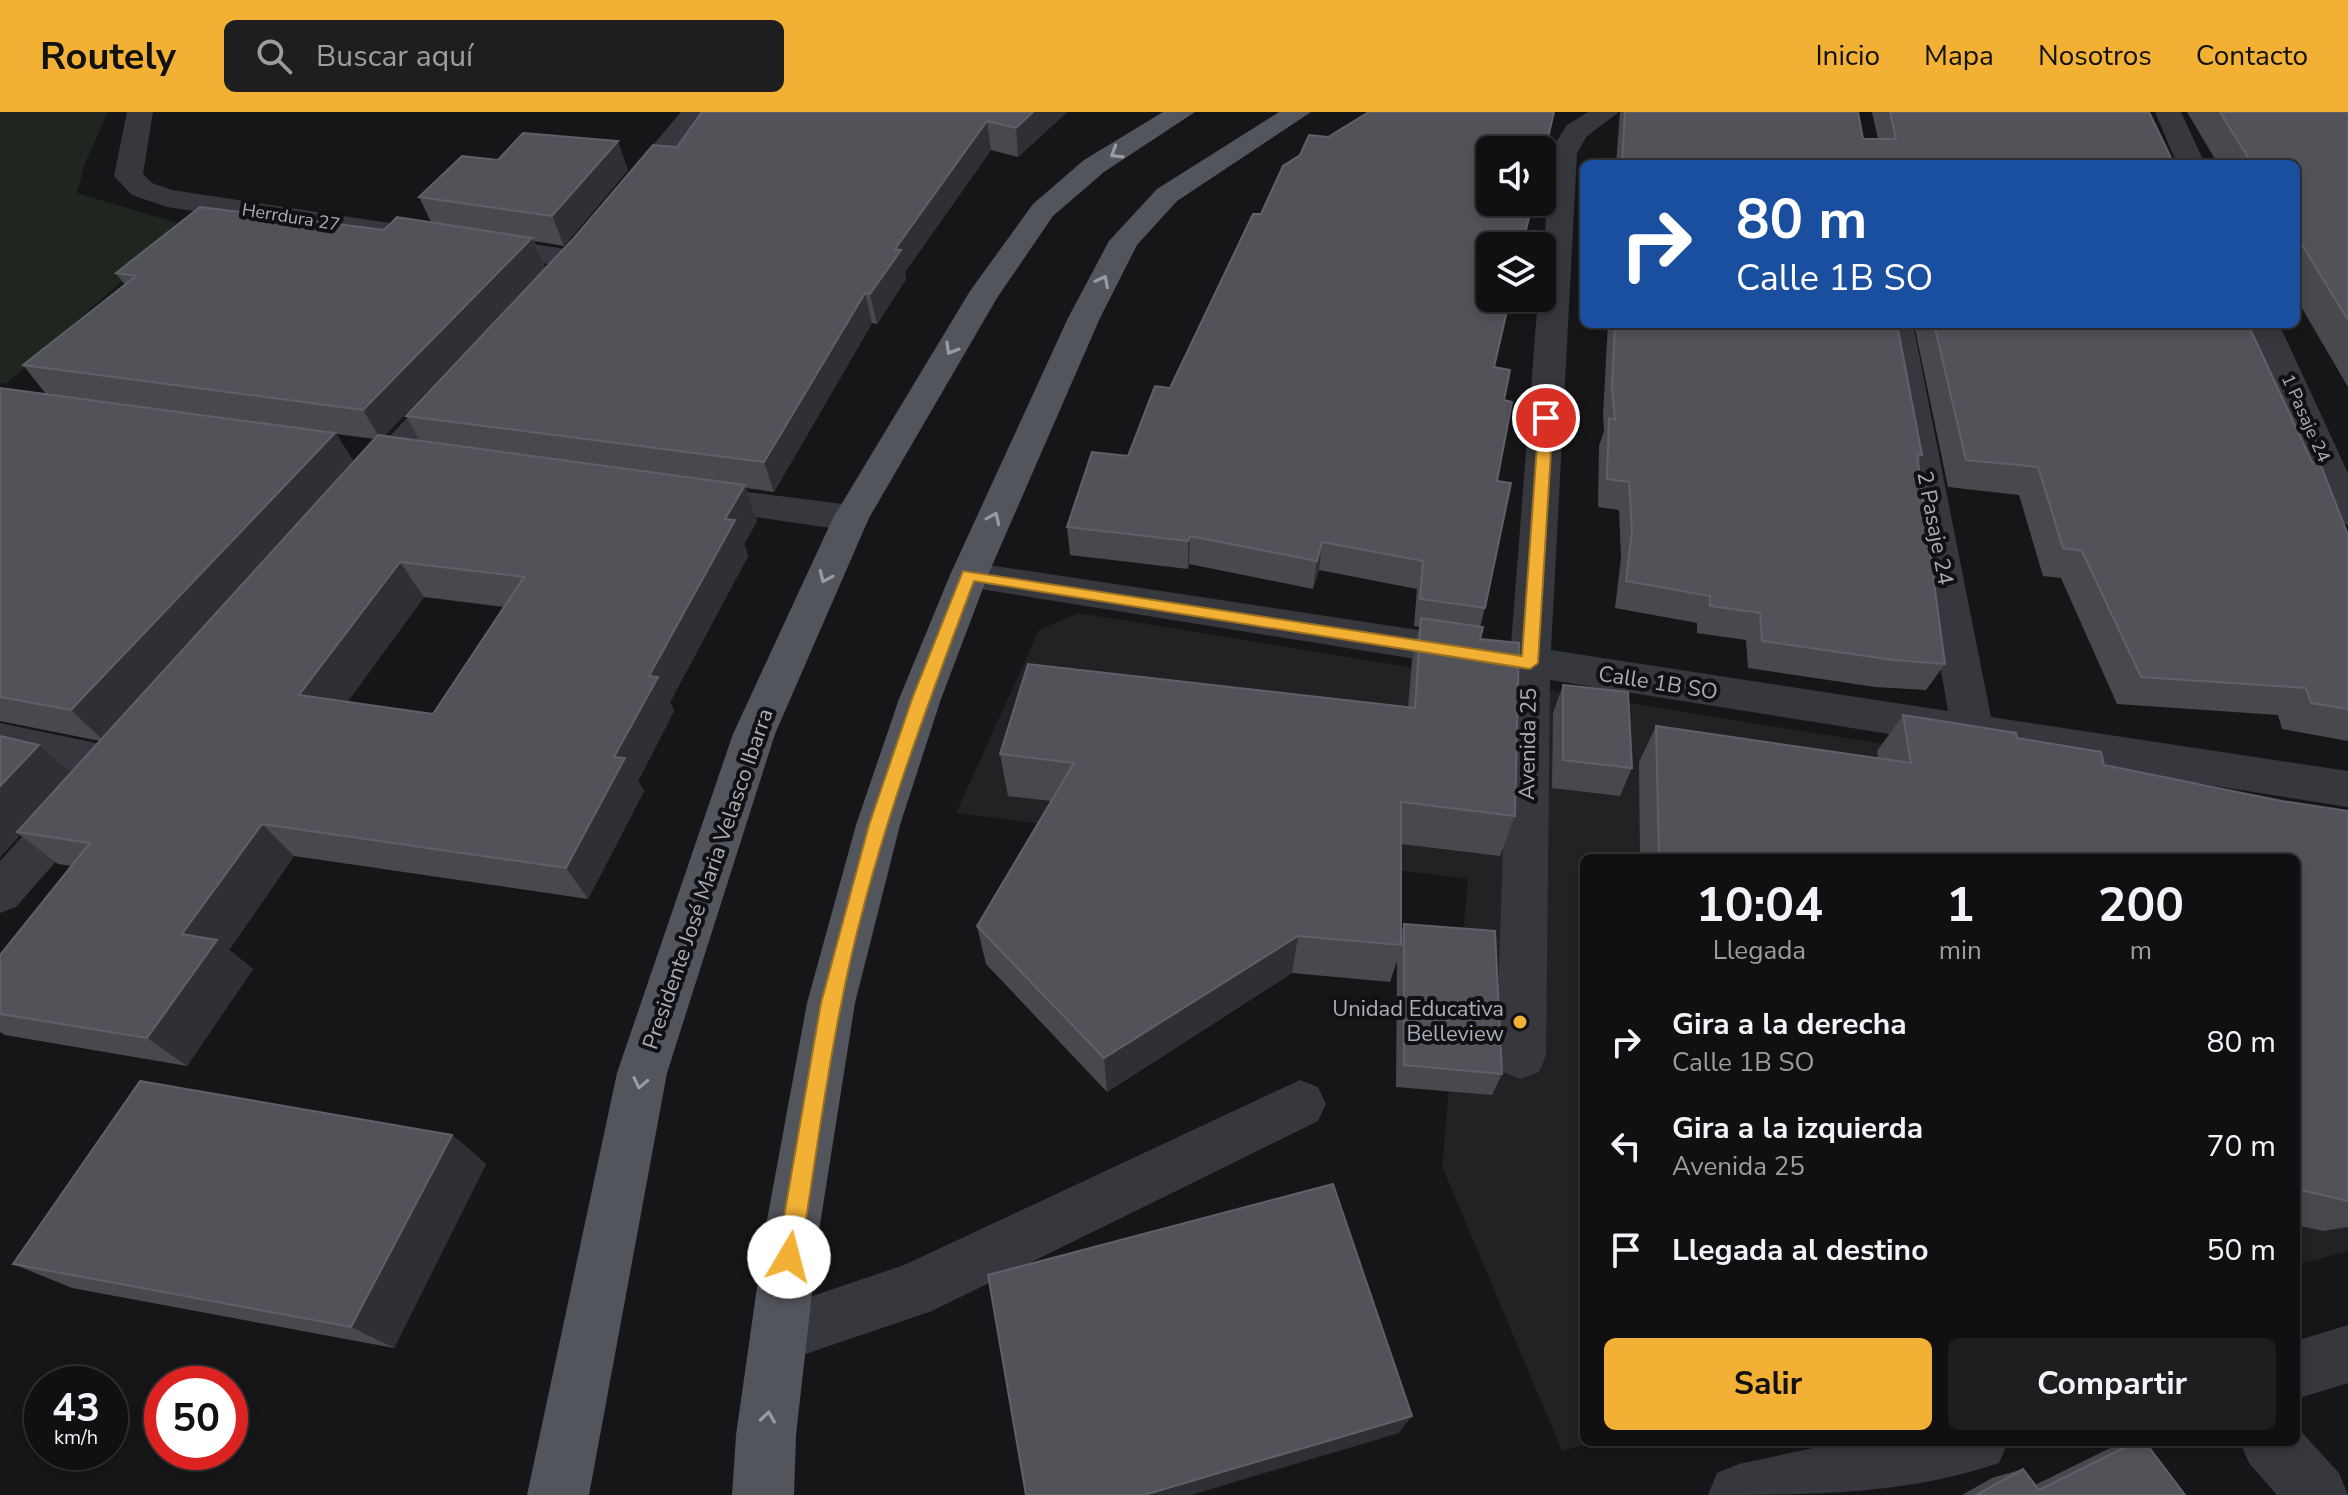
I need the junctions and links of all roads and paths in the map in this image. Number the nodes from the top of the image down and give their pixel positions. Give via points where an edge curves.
1 (140, 112) edge
2 (695, 112) edge
3 (1182, 112) edge
4 (1298, 112) edge
5 (2168, 112) edge
6 (1603, 113) edge
7 (2189, 160) edge
8 (593, 235) junction
9 (417, 236) edge
10 (448, 241) edge
11 (540, 294) edge
12 (1898, 328) edge
13 (2265, 328) edge
14 (476, 364) edge
15 (342, 451) dead end
16 (389, 457) junction
17 (437, 464) edge
18 (658, 492) edge
19 (347, 505) edge
20 (2348, 513) edge
21 (851, 518) junction
22 (969, 575) junction
23 (1530, 663) junction
24 (1973, 732) junction
25 (0, 740) edge
26 (2348, 789) edge
27 (0, 893) edge
28 (1521, 1056) dead end
29 (1300, 1104) dead end
30 (779, 1334) junction
31 (2348, 1354) edge
32 (2300, 1369) edge
33 (1960, 1446) edge
34 (2274, 1446) edge
35 (558, 1495) edge
36 (763, 1495) edge
37 (1739, 1495) edge
38 (2317, 1495) edge

1 - 9 street, Herrdura 27 via 128,176 142,189 167,198
2 - 8 street
3 -> 21 main road, Presidente José Maria Velasco Ibarra via 1094,166 1043,210 981,298
22 -> 4 main road via 1124,241 1167,195
5 - 7 street
6 - 23 street, Avenida 25 via 1577,131 1563,153
8 - 10 street
8 - 11 street
12 - 24 street, 2 Pasaje 24
13 - 20 street, 1 Pasaje 24
14 - 16 street
15 - 16 street
16 - 17 street
16 - 19 street
18 - 21 street
21 -> 35 main road, Presidente José Maria Velasco Ibarra via 754,734 642,1073
22 - 23 street, Calle 1B SO
22 - 30 main road via 878,825 831,1003
23 - 24 street, Calle 1B SO
23 - 28 street, Avenida 25
24 - 26 street, Calle 1B SO
25 - 27 street via 125,753
29 - 30 street via 912,1291
36 -> 30 main road
31 - 32 street
33 - 37 street
34 - 38 street

